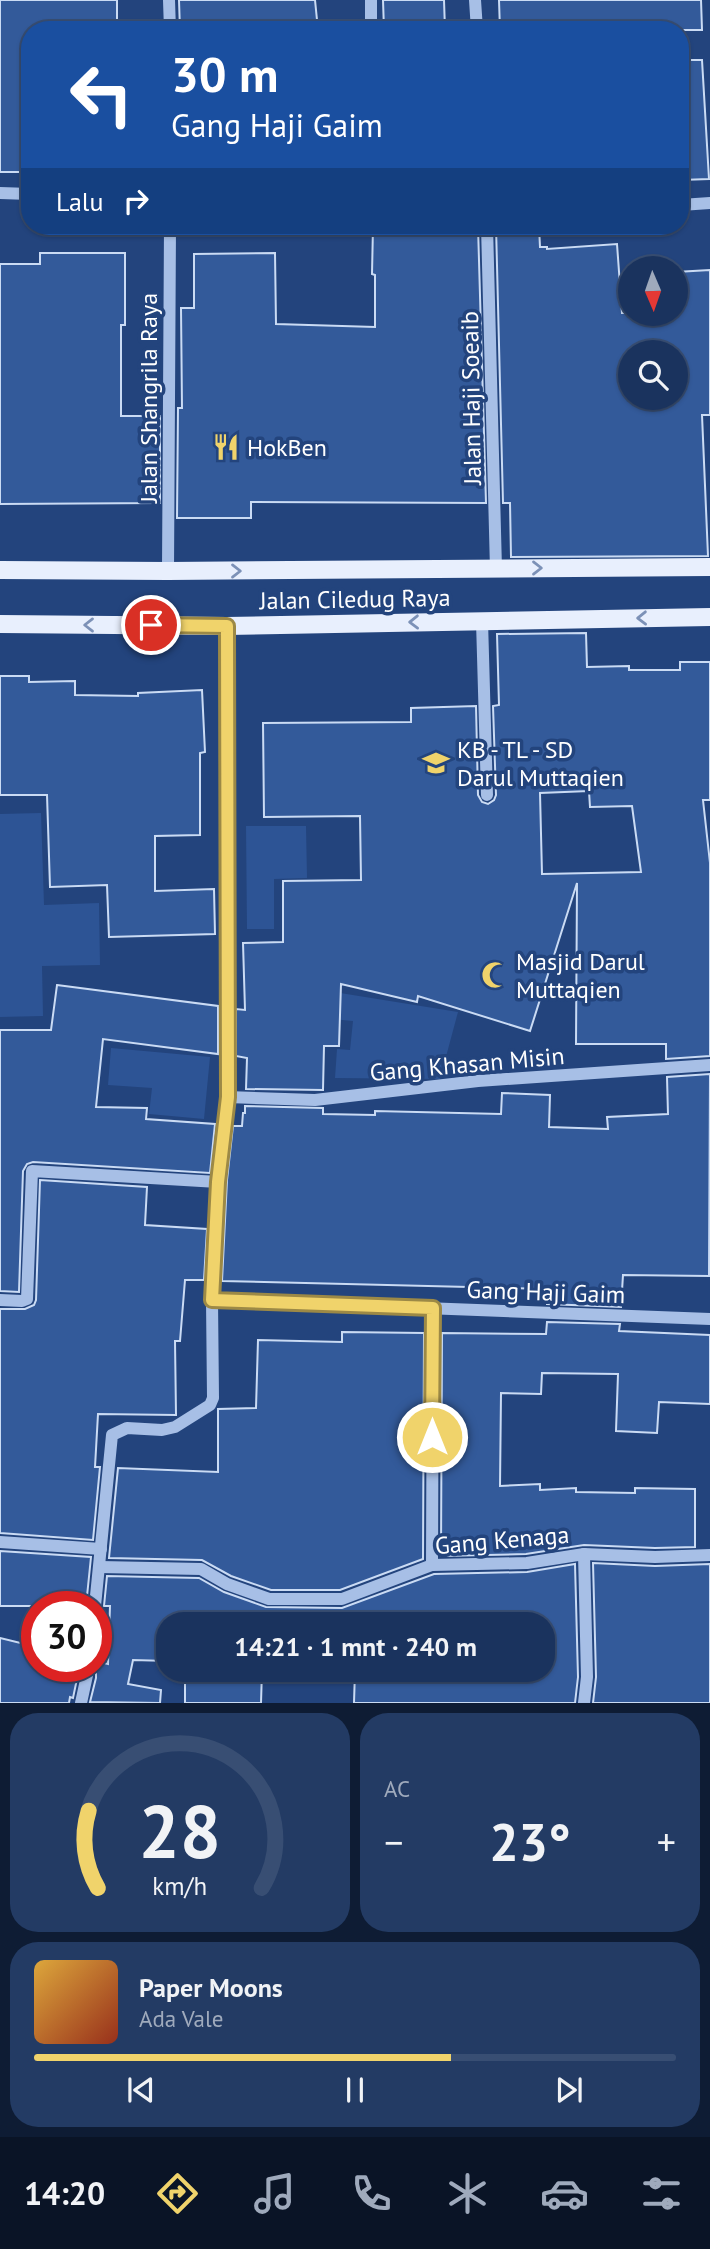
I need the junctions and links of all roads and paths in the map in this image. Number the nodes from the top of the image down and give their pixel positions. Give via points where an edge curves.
1 (170, 0) edge
2 (371, 0) edge
3 (475, 0) edge
4 (170, 21) edge
5 (371, 21) edge
6 (476, 21) edge
7 (0, 193) edge
8 (21, 194) edge
9 (710, 203) edge
10 (689, 204) edge
11 (170, 235) edge
12 (487, 235) edge
13 (710, 567) edge
14 (496, 569) junction
15 (0, 570) edge
16 (168, 571) junction
17 (710, 617) edge
18 (482, 621) junction
19 (0, 624) edge
20 (227, 626) junction
21 (487, 795) dead end
22 (710, 1065) edge
23 (228, 1097) junction
24 (218, 1182) junction
25 (0, 1300) edge
26 (212, 1300) junction
27 (433, 1308) junction
28 (710, 1319) edge
29 (0, 1542) edge
30 (101, 1549) junction
31 (584, 1554) junction
32 (710, 1555) edge
33 (432, 1565) junction
34 (100, 1567) junction
35 (97, 1591) edge
36 (86, 1682) edge
37 (81, 1703) edge
38 (584, 1703) edge

1 - 4 street
2 - 5 street
3 - 6 street
7 - 8 street
9 - 10 street
11 - 16 street, Jalan Shangrila Raya
12 - 14 street, Jalan Haji Soeaib
14 -> 13 main road, Jalan Ciledug Raya
16 -> 14 main road, Jalan Ciledug Raya
15 - 16 main road, Jalan Ciledug Raya
17 -> 18 main road, Jalan Ciledug Raya
18 -> 20 main road, Jalan Ciledug Raya
18 - 21 street
20 -> 19 main road, Jalan Ciledug Raya
20 - 23 street
22 - 23 street, Gang Khasan Misin via 478,1081 315,1100
23 - 24 street
24 - 25 street via 31,1172 27,1298
24 - 26 street
26 - 27 street, Gang Haji Gaim
26 - 30 street via 211,1403 174,1427 127,1428 113,1435
27 - 28 street, Gang Haji Gaim
27 - 33 street
29 - 30 street
30 - 34 street
31 - 32 street, Gang Kenaga
31 - 33 street, Gang Kenaga via 527,1563
31 - 38 street
33 - 34 street, Gang Kenaga via 342,1599 269,1599 201,1569
34 - 35 street
36 - 37 street

